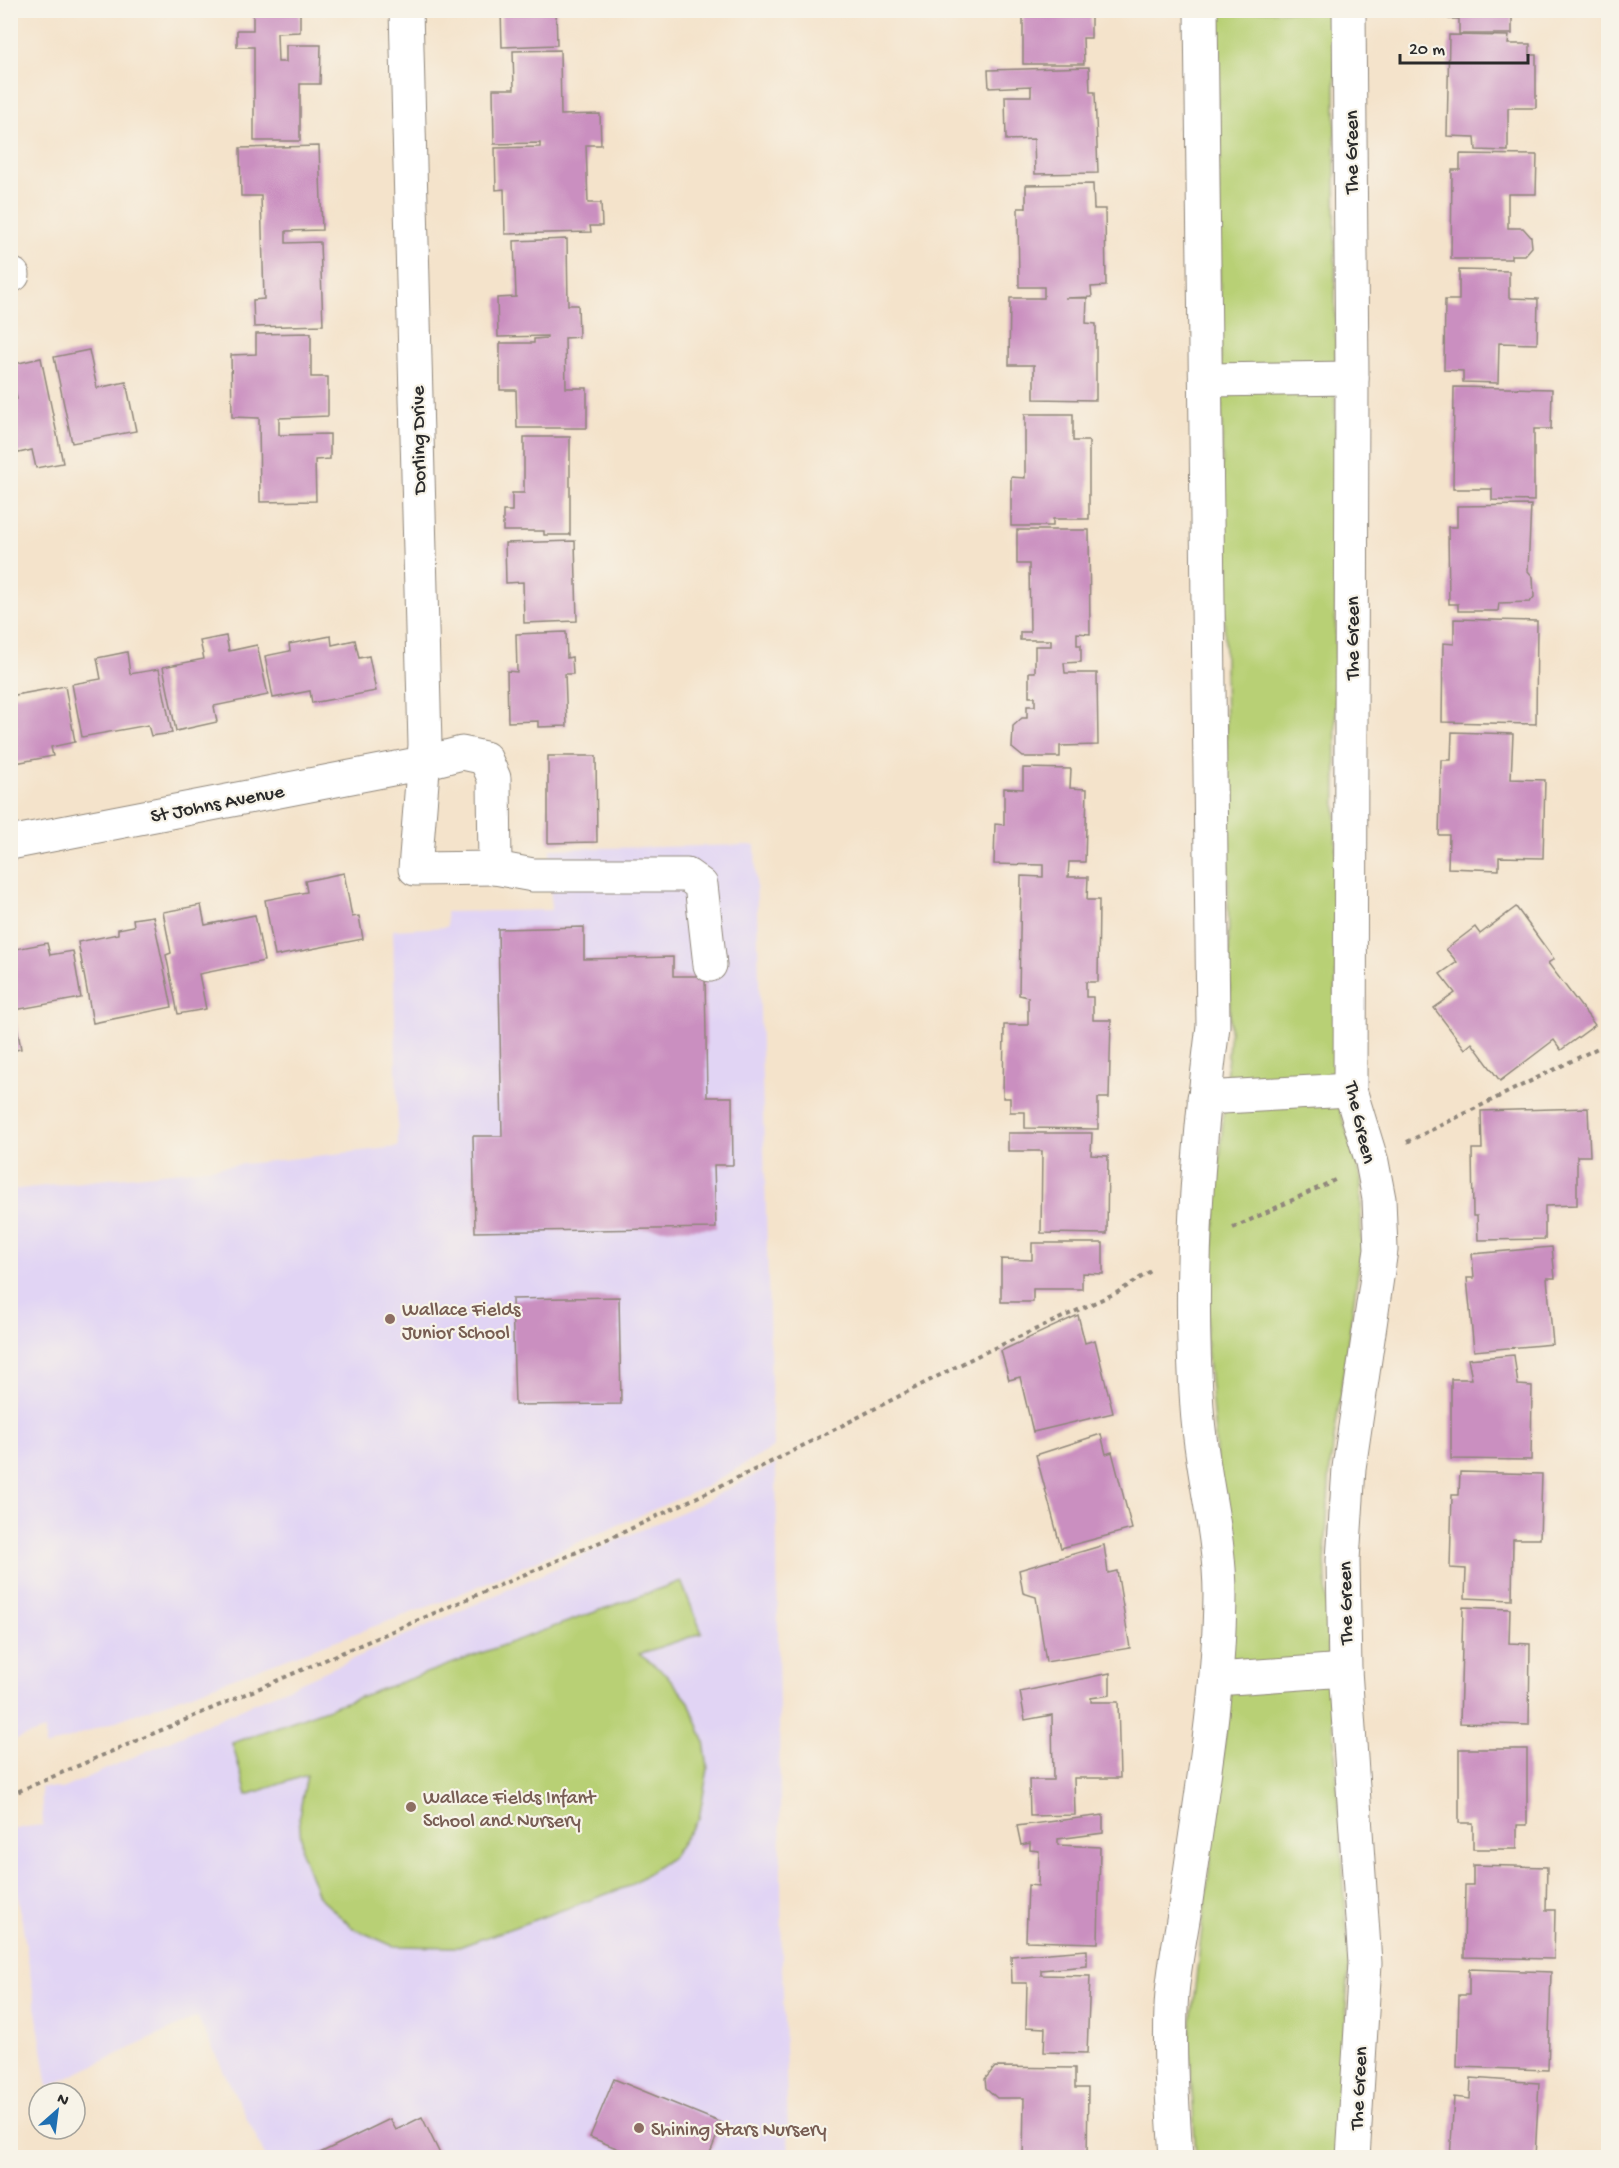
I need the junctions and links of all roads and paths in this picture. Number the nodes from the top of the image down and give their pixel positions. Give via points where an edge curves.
1 (406, 10) edge
2 (1201, 10) edge
3 (1349, 10) edge
4 (1352, 378) junction
5 (1206, 380) junction
6 (423, 763) junction
7 (10, 843) edge
8 (495, 868) junction
9 (710, 964) dead end
10 (1608, 1043) edge
11 (1350, 1090) junction
12 (1204, 1098) junction
13 (1372, 1162) junction
14 (1194, 1246) junction
15 (1345, 1670) junction
16 (1216, 1679) junction
17 (10, 1795) edge
18 (1176, 2157) edge
19 (1353, 2157) edge

1 - 6 street, Dorling Drive
2 - 5 street
3 - 4 street, The Green
4 - 5 street
4 - 11 street, The Green
5 - 12 street via 1213,1026
6 - 7 street, St Johns Avenue
6 - 8 street, St Johns Avenue via 462,753 486,758 494,778
6 - 8 street, Dorling Drive via 415,869
8 - 9 street via 533,875 687,875 701,885
10 - 13 path
11 - 12 street
11 - 13 street, The Green
12 - 14 street
13 - 14 path
13 - 15 street, The Green via 1382,1250 1349,1468 1343,1560
14 - 16 street via 1192,1335 1198,1426 1213,1513 1220,1592
14 - 17 path via 1118,1292 979,1355 776,1460 626,1531
15 - 16 street
15 - 19 street, The Green via 1365,1963
16 - 18 street via 1171,2006 1170,2072

